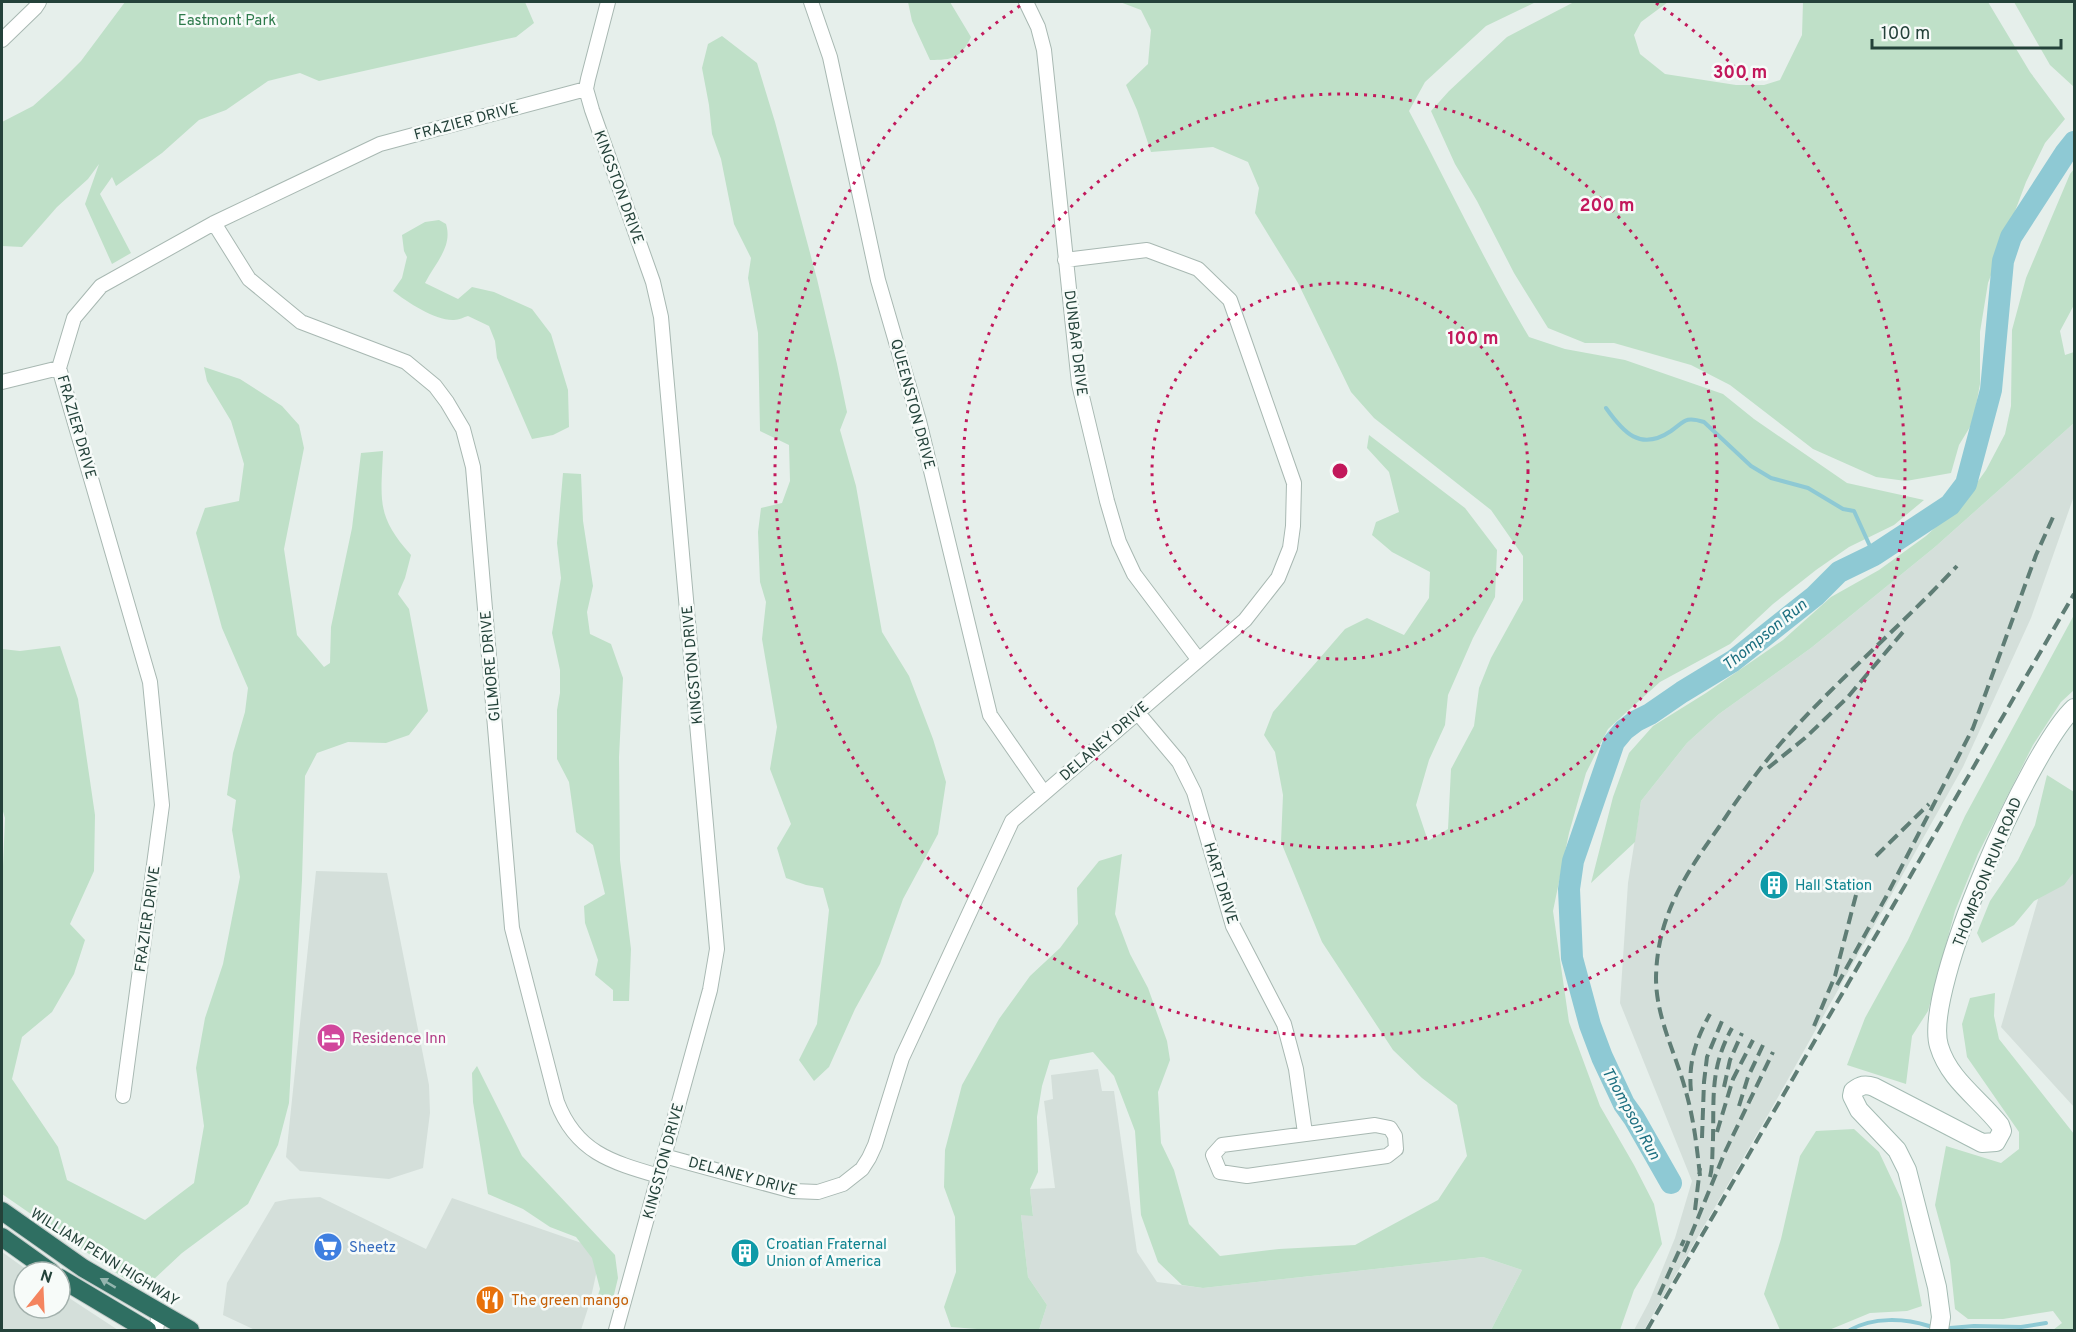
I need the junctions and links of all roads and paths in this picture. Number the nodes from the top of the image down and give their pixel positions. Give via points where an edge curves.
1 (39, 2) edge
2 (608, 2) edge
3 (811, 2) edge
4 (1026, 2) edge
5 (2, 40) edge
6 (586, 89) junction
7 (214, 223) junction
8 (1065, 260) junction
9 (59, 368) junction
10 (2, 382) edge
11 (1198, 659) junction
12 (2074, 708) edge
13 (1137, 712) junction
14 (1044, 794) junction
15 (123, 1096) dead end
16 (1305, 1133) junction
17 (664, 1156) junction
18 (658, 1176) junction
19 (2, 1211) edge
20 (2, 1236) edge
21 (35, 1260) edge
22 (72, 1285) edge
23 (160, 1323) edge
24 (147, 1330) edge
25 (190, 1330) edge
26 (616, 1330) edge
27 (1939, 1330) edge

1 - 5 street
2 - 6 street
3 - 14 street, QUEENSTON DRIVE via 830,57 878,280 919,421 990,715
4 - 8 street, DUNBAR DRIVE via 1044,50
6 - 7 street, FRAZIER DRIVE via 380,144
6 - 17 street, KINGSTON DRIVE via 653,282 661,316 717,937 714,976
7 - 9 street, FRAZIER DRIVE via 101,286 74,318
7 - 18 street, GILMORE DRIVE via 249,279 301,321 406,362 435,386 463,429 473,467 513,928 551,1079 562,1116 578,1138 618,1163
8 - 11 street, DUNBAR DRIVE via 1079,384 1119,542 1134,574
8 - 11 street, DELANEY DRIVE via 1147,250 1198,269 1230,300 1294,483 1290,548 1278,578 1245,620
9 - 10 street
9 - 15 street, FRAZIER DRIVE via 150,682 162,805
11 - 13 street, DELANEY DRIVE
12 - 27 street, THOMPSON RUN ROAD via 2022,786 1968,912 1938,1012 1936,1030 1943,1057 2000,1125 2000,1137 1996,1142 1982,1143 1874,1087 1860,1086 1853,1091 1858,1110 1897,1150 1907,1170 1939,1296
13 - 14 street, DELANEY DRIVE
13 - 16 street, HART DRIVE via 1179,762 1194,792 1233,926 1284,1024 1296,1069
14 - 17 street, DELANEY DRIVE via 1012,821 996,853 902,1058 875,1145 862,1169 837,1186 806,1192
16 - 16 street via 1222,1145 1213,1155 1220,1172 1247,1176 1387,1156 1396,1149 1390,1128 1374,1125
17 - 18 street, KINGSTON DRIVE
18 - 26 street, KINGSTON DRIVE
23 -> 19 highway, WILLIAM PENN HIGHWAY
20 - 21 highway
22 - 24 highway
23 - 25 highway, WILLIAM PENN HIGHWAY

